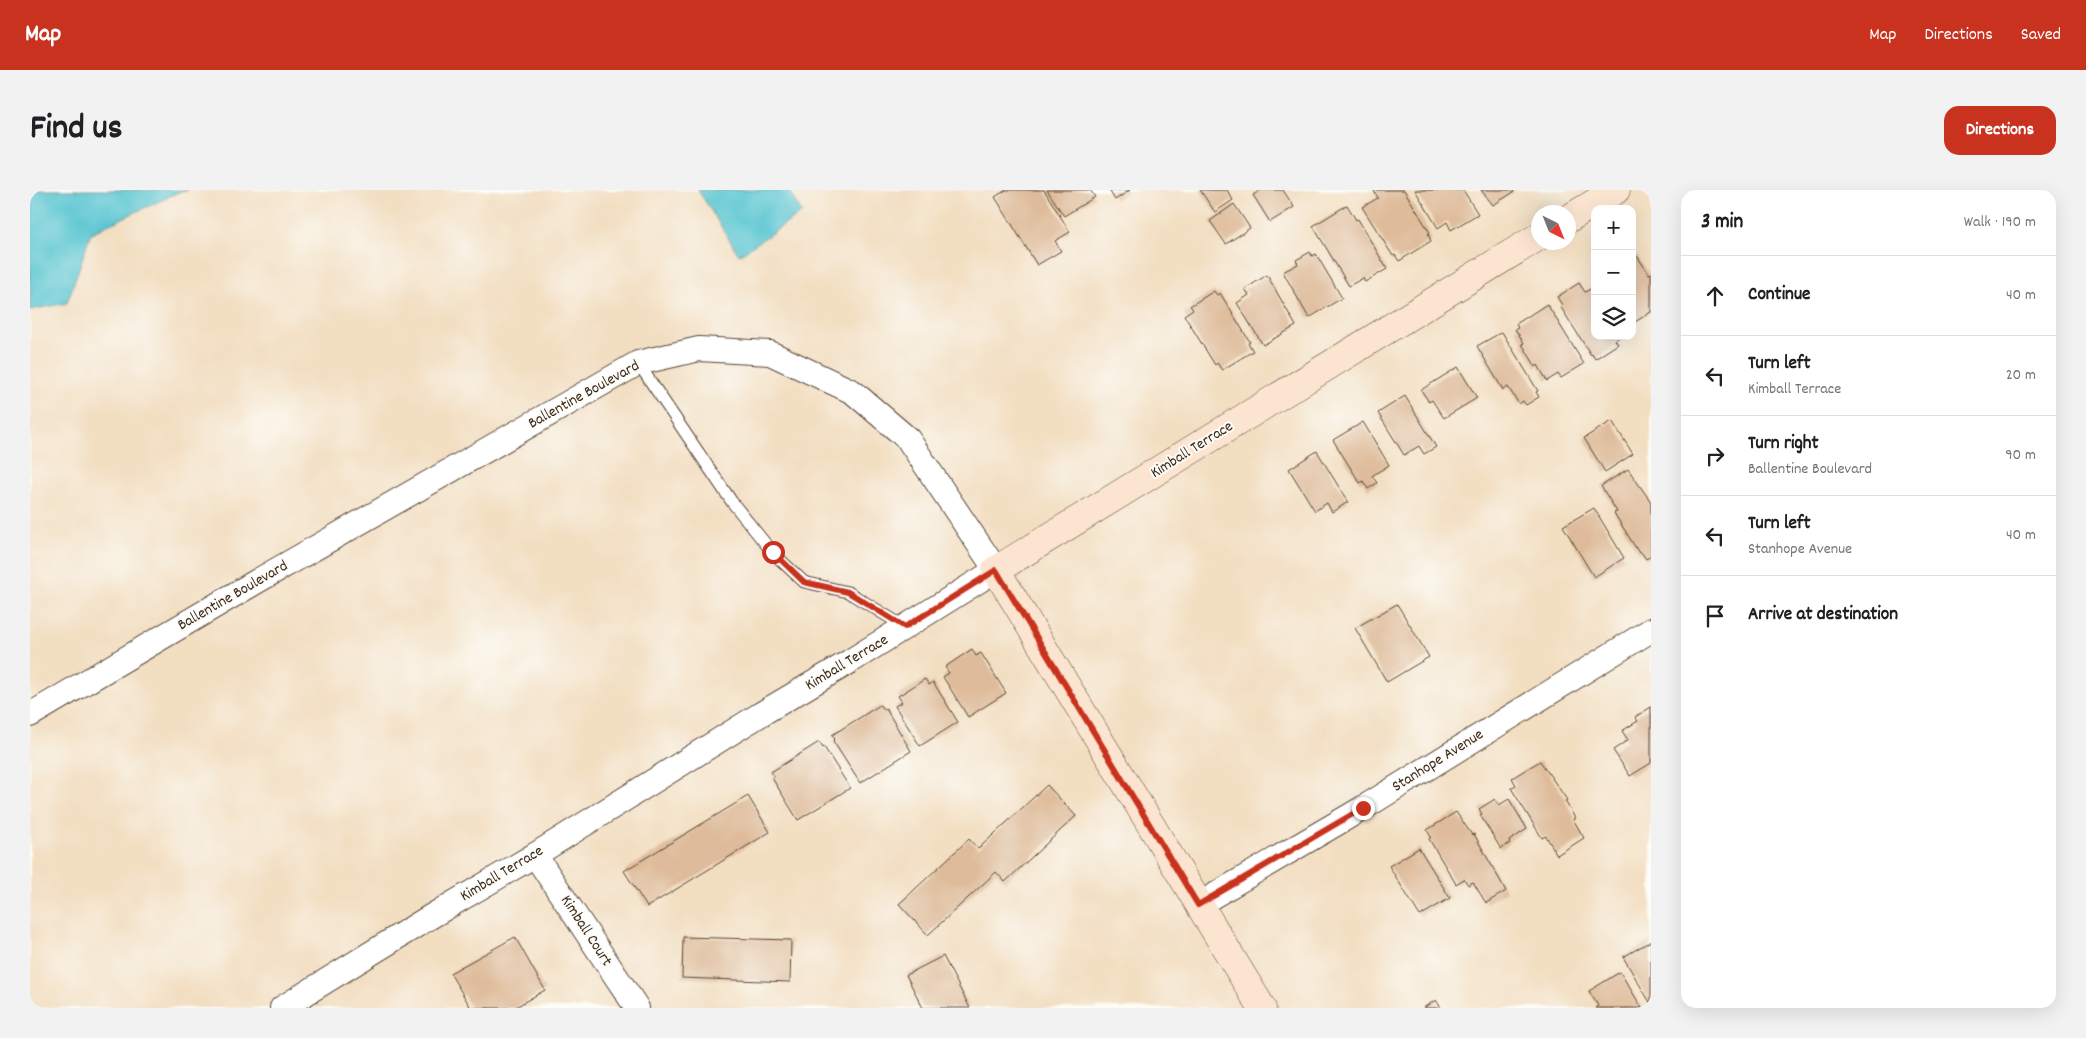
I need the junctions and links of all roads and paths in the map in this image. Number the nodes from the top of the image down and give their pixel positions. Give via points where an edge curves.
1 (1616, 190) edge
2 (1576, 214) edge
3 (1531, 241) edge
4 (638, 363) junction
5 (996, 570) junction
6 (905, 627) junction
7 (1651, 630) edge
8 (30, 715) edge
9 (536, 855) junction
10 (1198, 905) junction
11 (282, 1008) edge
12 (636, 1008) edge
13 (1262, 1008) edge

1 - 2 street
3 - 5 street, Kimball Terrace
4 - 5 street, Ballentine Boulevard via 699,349 770,353 853,392 908,439
4 - 6 lane via 732,502 773,552 804,582 848,592
4 - 8 street, Ballentine Boulevard
5 - 6 street, Kimball Terrace
5 - 10 street, Ballentine Boulevard
6 - 9 street, Kimball Terrace
7 - 10 street, Stanhope Avenue via 1363,808
9 - 11 street, Kimball Terrace
9 - 12 street, Kimball Court
10 - 13 street, Ballentine Boulevard

